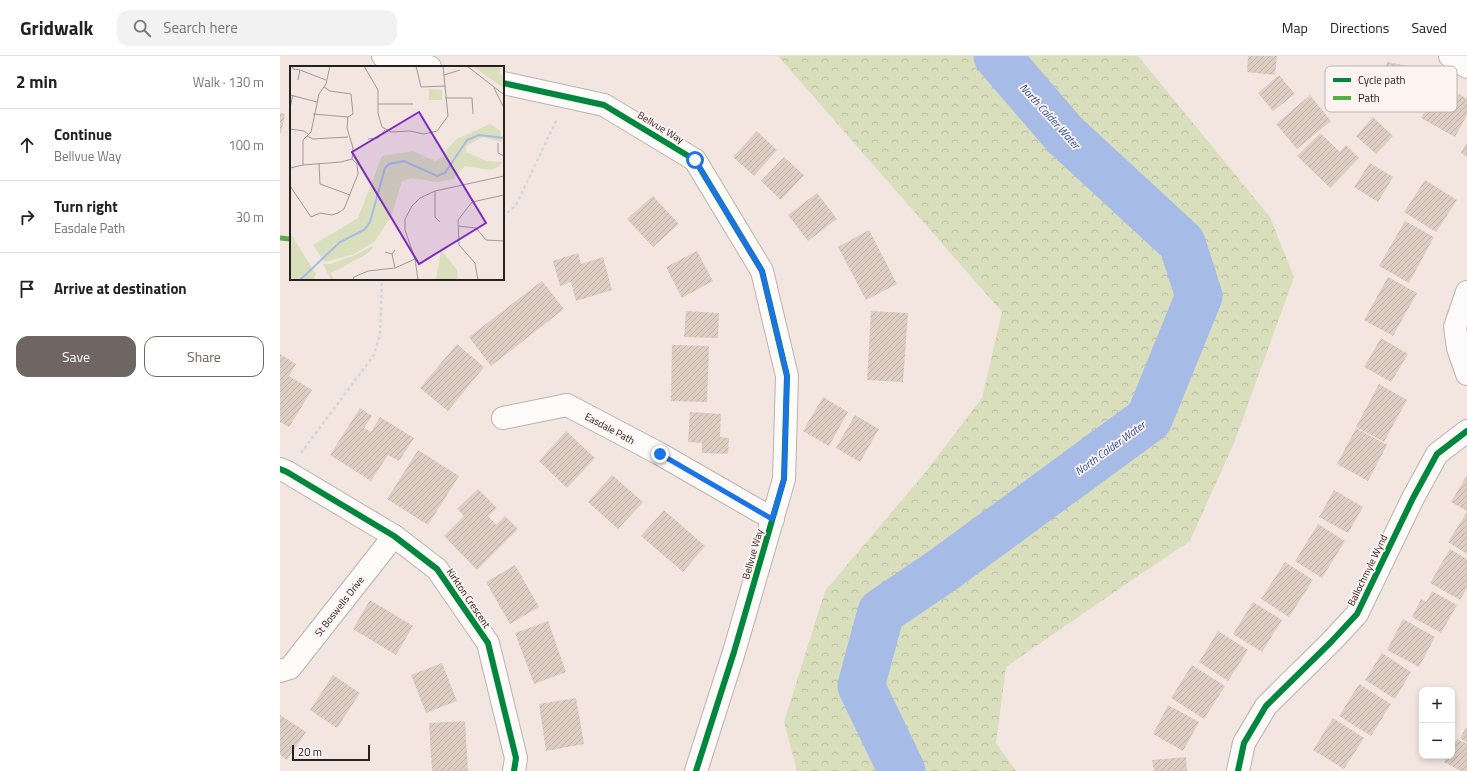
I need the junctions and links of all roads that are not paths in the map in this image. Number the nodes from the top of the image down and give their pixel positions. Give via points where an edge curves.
1 (382, 56) edge
2 (1450, 56) edge
3 (426, 66) edge
4 (1467, 68) edge
5 (504, 83) edge
6 (1467, 292) edge
7 (1467, 374) edge
8 (504, 418) dead end
9 (1467, 431) edge
10 (283, 471) edge
11 (772, 519) junction
12 (394, 536) junction
13 (280, 671) edge
14 (514, 771) edge
15 (696, 771) edge
16 (1238, 771) edge

1 - 3 street
2 - 4 street
5 - 11 street, Bellvue Way via 604,105 695,160 762,271 787,376 784,479
6 - 7 street via 1455,327 1458,348
8 - 11 street, Easdale Path via 567,405 660,454
9 - 16 street, Ballochmyle Wynd via 1437,454 1357,614 1266,706 1244,743
10 - 12 street, Kirkton Crescent
11 - 15 street, Bellvue Way via 734,652
12 - 13 street, St Boswells Drive via 290,668
12 - 14 street, Kirkton Crescent via 437,569 488,643 516,758

